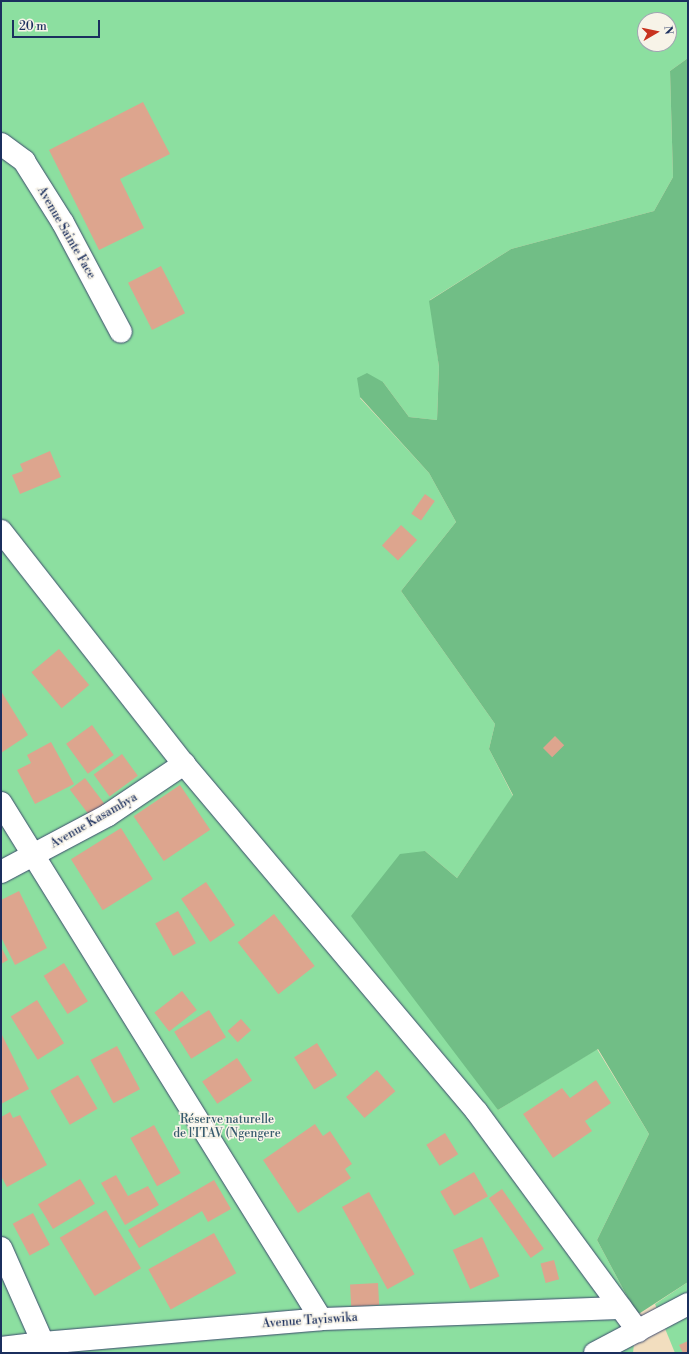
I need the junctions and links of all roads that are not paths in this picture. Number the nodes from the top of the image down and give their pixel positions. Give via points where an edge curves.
1 (1, 144) edge
2 (121, 332) dead end
3 (1, 531) edge
4 (184, 764) junction
5 (1, 803) edge
6 (34, 855) junction
7 (1, 872) edge
8 (1, 1248) edge
9 (688, 1304) edge
10 (621, 1308) junction
11 (321, 1319) junction
12 (638, 1331) junction
13 (42, 1343) junction
14 (1, 1348) edge
15 (595, 1353) edge

1 - 2 street, Avenue Sainte Face via 24,161 63,223
3 - 4 street
4 - 6 street, Avenue Kasambya via 108,815
4 - 10 street via 477,1112
5 - 6 street
6 - 7 street, Avenue Kasambya
6 - 11 street
8 - 13 street
9 - 12 street
10 - 11 street, Avenue Tayiswika
10 - 12 street
11 - 13 street, Avenue Tayiswika
12 - 15 street
13 - 14 street, Avenue Tayiswika

